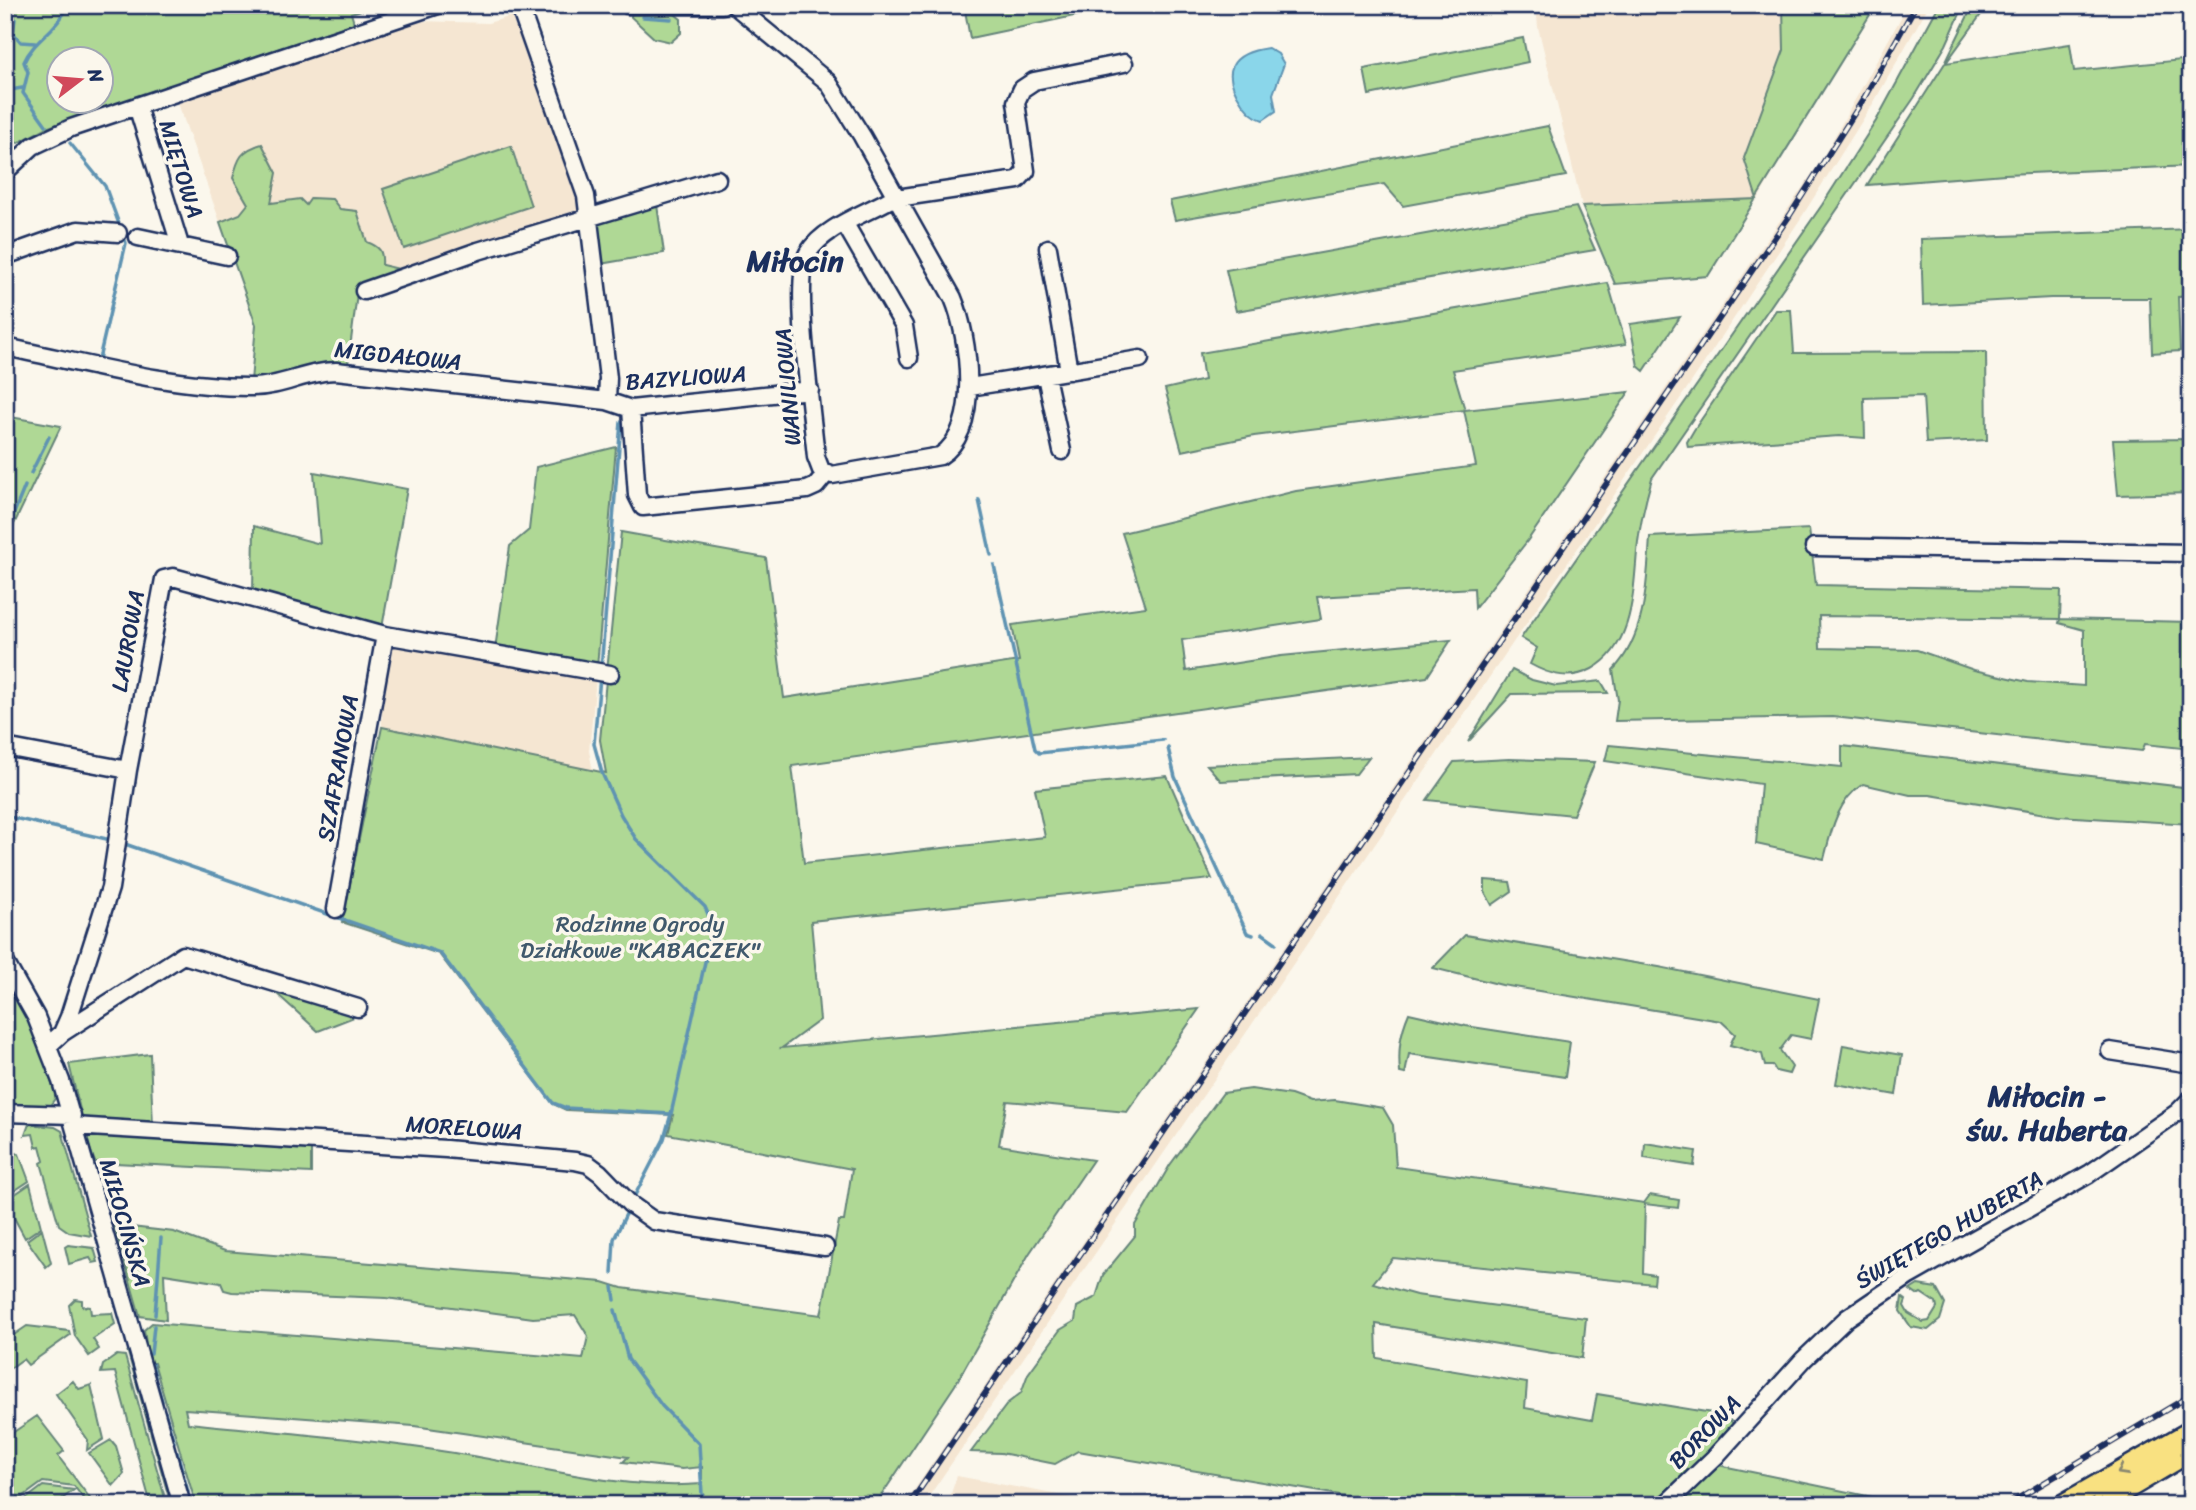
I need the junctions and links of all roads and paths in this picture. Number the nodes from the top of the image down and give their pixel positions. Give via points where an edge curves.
1 (438, 5) edge
2 (519, 5) edge
3 (628, 5) edge
4 (722, 5) edge
5 (734, 5) edge
6 (1124, 63) dead end
7 (137, 106) junction
8 (12, 153) edge
9 (5, 172) edge
10 (718, 179) dead end
11 (897, 198) junction
12 (591, 217) junction
13 (845, 224) junction
14 (118, 233) dead end
15 (138, 237) dead end
16 (180, 245) junction
17 (1048, 248) dead end
18 (5, 256) edge
19 (227, 256) dead end
20 (364, 291) dead end
21 (5, 347) edge
22 (909, 358) dead end
23 (1140, 359) dead end
24 (1069, 372) junction
25 (1046, 376) junction
26 (970, 387) junction
27 (810, 390) junction
28 (607, 401) junction
29 (631, 409) junction
30 (1062, 451) dead end
31 (826, 474) junction
32 (1814, 547) dead end
33 (2191, 553) edge
34 (385, 635) junction
35 (610, 674) dead end
36 (5, 747) edge
37 (128, 770) junction
38 (336, 909) dead end
39 (5, 962) edge
40 (358, 1008) dead end
41 (62, 1033) junction
42 (49, 1045) junction
43 (2110, 1051) dead end
44 (2191, 1064) edge
45 (2191, 1100) edge
46 (5, 1113) edge
47 (73, 1120) junction
48 (825, 1247) dead end
49 (1777, 1391) joint
50 (2189, 1445) edge
51 (182, 1505) edge
52 (1665, 1505) edge
53 (2062, 1505) edge
54 (2101, 1505) edge

1 - 7 street
2 - 12 street
3 - 4 street
5 - 11 street via 828,82
6 - 11 street, WANILIOWA via 1034,81 1022,89 1016,102 1026,171 1018,180
7 - 8 street
7 - 16 street, MIĘTOWA
8 - 9 street
10 - 12 street
11 - 13 street, WANILIOWA
11 - 26 street via 957,306
12 - 20 street
12 - 28 street
13 - 22 street via 904,326
13 - 27 street, WANILIOWA via 815,244 802,271
14 - 18 street via 78,230
15 - 16 street, MIĘTOWA
16 - 19 street, MIĘTOWA
17 - 24 street
21 - 28 street, MIGDAŁOWA via 220,386 274,385 336,371
23 - 24 street
24 - 25 street
25 - 26 street
25 - 30 street
26 - 31 street via 956,440 940,456
27 - 29 street, BAZYLIOWA
27 - 31 street, WANILIOWA via 816,457
28 - 29 street, BAZYLIOWA
29 - 31 street via 637,495 643,507 807,490
32 - 33 street
34 - 35 street, LAUROWA
34 - 37 street, LAUROWA via 173,577 164,579
34 - 38 street, SZAFRANOWA
36 - 37 street
37 - 41 street, LAUROWA via 110,888
39 - 42 street, MIŁOCIŃSKA
40 - 41 street, LAUROWA via 183,955
41 - 42 street, LAUROWA
42 - 47 street, MIŁOCIŃSKA
43 - 44 street
45 - 49 street, ŚWIĘTEGO HUBERTA via 2089,1174 1878,1296 1835,1329
46 - 47 street, MORELOWA
47 - 48 street, MORELOWA via 575,1161 600,1173 654,1222
47 - 51 street, MIŁOCIŃSKA
49 - 52 street, BOROWA
50 -> 53 main road
50 - 54 main road

